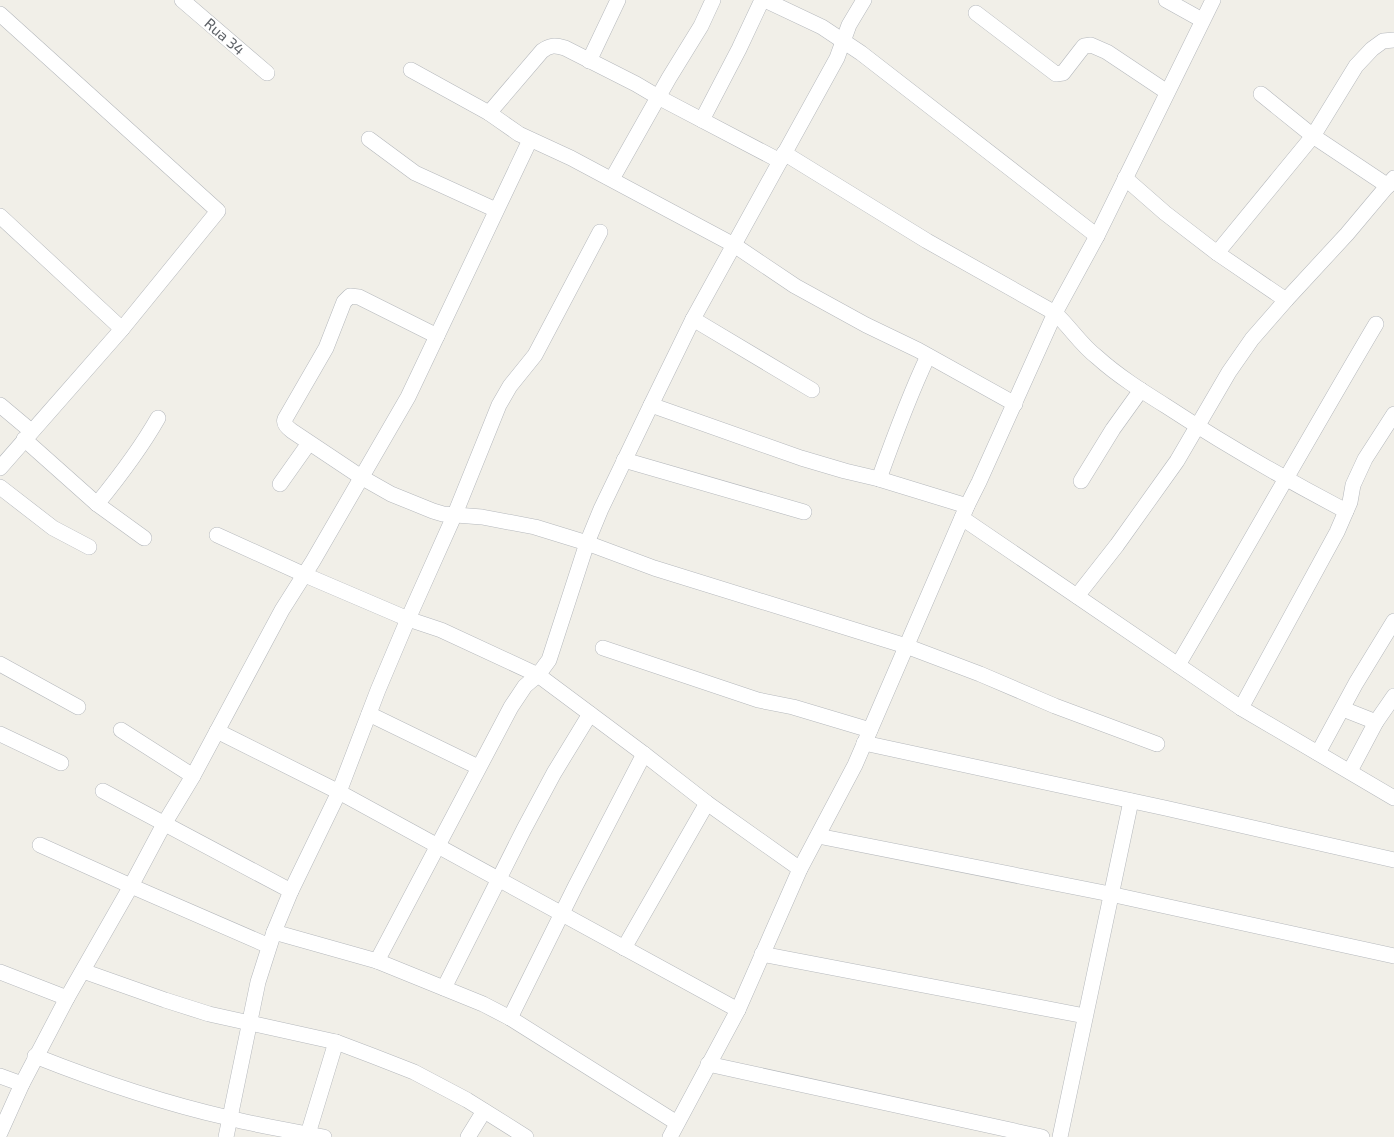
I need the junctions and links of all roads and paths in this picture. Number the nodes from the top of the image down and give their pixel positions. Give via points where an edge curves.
1 (182, 0) edge
2 (618, 0) edge
3 (713, 0) edge
4 (762, 0) edge
5 (765, 0) edge
6 (864, 0) edge
7 (1166, 0) edge
8 (1213, 0) edge
9 (976, 13) dead end
10 (0, 14) edge
11 (1202, 20) junction
12 (1394, 40) edge
13 (843, 42) junction
14 (589, 61) junction
15 (411, 70) dead end
16 (267, 73) dead end
17 (1167, 92) junction
18 (1261, 94) dead end
19 (658, 97) junction
20 (489, 113) junction
21 (702, 120) junction
22 (1313, 136) junction
23 (369, 139) dead end
24 (530, 140) junction
25 (782, 157) junction
26 (1125, 178) junction
27 (612, 179) junction
28 (1391, 182) edge
29 (496, 210) junction
30 (0, 216) edge
31 (600, 232) dead end
32 (1097, 236) junction
33 (734, 245) junction
34 (1217, 253) junction
35 (1286, 300) junction
36 (1055, 313) junction
37 (693, 319) junction
38 (1376, 324) dead end
39 (122, 329) junction
40 (436, 336) junction
41 (928, 356) junction
42 (812, 390) dead end
43 (1141, 390) junction
44 (650, 404) junction
45 (1015, 404) junction
46 (0, 405) edge
47 (1394, 414) edge
48 (158, 418) dead end
49 (1198, 427) junction
50 (28, 435) junction
51 (309, 443) junction
52 (624, 460) junction
53 (0, 468) edge
54 (361, 477) junction
55 (879, 479) junction
56 (1287, 479) junction
57 (1081, 481) dead end
58 (280, 484) dead end
59 (0, 487) edge
60 (97, 504) junction
61 (1346, 511) junction
62 (804, 512) dead end
63 (964, 512) junction
64 (455, 514) junction
65 (217, 535) dead end
66 (144, 538) dead end
67 (587, 543) junction
68 (89, 547) dead end
69 (304, 575) junction
70 (1077, 596) junction
71 (408, 619) junction
72 (1394, 621) edge
73 (906, 646) junction
74 (603, 648) dead end
75 (0, 664) edge
76 (1178, 665) junction
77 (538, 675) junction
78 (1394, 696) edge
79 (78, 707) dead end
80 (1241, 708) junction
81 (1343, 709) junction
82 (369, 714) junction
83 (590, 714) junction
84 (1376, 722) junction
85 (121, 730) dead end
86 (217, 731) junction
87 (0, 734) edge
88 (867, 737) junction
89 (1157, 744) dead end
90 (1318, 753) junction
91 (644, 754) junction
92 (61, 763) dead end
93 (478, 767) junction
94 (1350, 771) junction
95 (193, 776) junction
96 (103, 791) dead end
97 (339, 792) junction
98 (1394, 798) edge
99 (1131, 801) junction
100 (707, 803) junction
101 (164, 824) junction
102 (818, 836) junction
103 (40, 845) dead end
104 (436, 846) junction
105 (1394, 860) edge
106 (800, 869) junction
107 (498, 880) junction
108 (131, 886) junction
109 (291, 891) junction
110 (1110, 894) junction
111 (562, 914) junction
112 (274, 932) junction
113 (269, 946) junction
114 (624, 948) junction
115 (762, 954) junction
116 (1394, 956) edge
117 (376, 961) junction
118 (83, 971) junction
119 (0, 972) edge
120 (444, 988) junction
121 (67, 998) junction
122 (738, 1010) junction
123 (1085, 1016) junction
124 (510, 1018) junction
125 (249, 1022) junction
126 (336, 1042) junction
127 (35, 1056) junction
128 (708, 1064) junction
129 (0, 1076) edge
130 (22, 1084) junction
131 (484, 1111) junction
132 (229, 1118) junction
133 (677, 1123) junction
134 (0, 1133) edge
135 (308, 1134) junction
136 (226, 1137) edge
137 (324, 1137) edge
138 (468, 1137) edge
139 (526, 1137) edge
140 (670, 1137) edge
141 (1042, 1137) edge
142 (1060, 1137) edge

1 - 16 street, Rua 34
2 - 14 street
3 - 19 street
4 - 21 street
5 - 13 street via 822,27
6 - 13 street via 849,25
7 - 11 street
8 - 11 street
9 - 17 street via 1056,74 1063,73 1084,46 1091,45 1107,52
10 - 39 street via 218,211
11 - 17 street
12 - 22 street via 1383,41 1356,66
13 - 25 street via 837,58
13 - 32 street via 861,53
14 - 19 street
14 - 20 street via 557,45 546,47
15 - 20 street
17 - 26 street
18 - 22 street
19 - 21 street
19 - 27 street
20 - 24 street
21 - 25 street
22 - 28 street
22 - 34 street
23 - 29 street via 415,173
24 - 27 street
24 - 29 street
25 - 33 street
25 - 36 street
26 - 32 street
26 - 34 street
27 - 33 street
28 - 35 street
29 - 40 street
30 - 39 street
31 - 64 street via 539,349 510,386 500,405
32 - 36 street
33 - 37 street
33 - 41 street via 794,286
34 - 35 street
35 - 49 street via 1229,372
36 - 43 street via 1095,356
36 - 45 street
37 - 42 street
37 - 44 street
38 - 56 street
39 - 50 street
40 - 51 street via 359,297 348,298 344,302 326,348 284,421 286,426
40 - 54 street via 408,396
41 - 45 street
41 - 55 street via 898,423
43 - 49 street
43 - 57 street
44 - 52 street
44 - 55 street via 801,458
45 - 63 street
46 - 50 street
47 - 61 street via 1365,460 1353,485
48 - 60 street
49 - 56 street
49 - 70 street via 1152,497
50 - 53 street
50 - 60 street
51 - 54 street
51 - 58 street
52 - 62 street
52 - 67 street
54 - 64 street via 391,494 428,509 443,514
54 - 69 street
55 - 63 street
56 - 61 street
56 - 76 street
59 - 68 street via 53,528
60 - 66 street
61 - 80 street
63 - 70 street
63 - 73 street
64 - 67 street via 482,516 535,527
64 - 71 street
65 - 69 street
67 - 73 street via 654,568
67 - 77 street via 552,653
69 - 71 street
69 - 86 street via 282,610
70 - 76 street
71 - 77 street via 441,630
71 - 82 street
72 - 81 street
73 - 88 street
73 - 89 street
74 - 88 street via 758,700 793,708
75 - 79 street
76 - 80 street
77 - 83 street
77 - 93 street via 518,695
78 - 84 street
80 - 90 street
81 - 84 street
81 - 90 street
82 - 93 street
82 - 97 street
83 - 91 street
83 - 107 street via 554,773
84 - 94 street
85 - 95 street
86 - 95 street
86 - 97 street
87 - 92 street
88 - 99 street
88 - 102 street
90 - 94 street
91 - 100 street
91 - 111 street
93 - 104 street
94 - 98 street
95 - 101 street
96 - 101 street
97 - 104 street
97 - 109 street
99 - 105 street
99 - 110 street
100 - 106 street
100 - 114 street
101 - 108 street
101 - 109 street
102 - 106 street
102 - 110 street
103 - 108 street
104 - 107 street
104 - 117 street
106 - 115 street
107 - 111 street
107 - 120 street
108 - 113 street
108 - 118 street
109 - 112 street
110 - 116 street
110 - 123 street
111 - 114 street
111 - 124 street
112 - 113 street
112 - 117 street
113 - 125 street
114 - 122 street
115 - 122 street
115 - 123 street
117 - 120 street
118 - 121 street
118 - 125 street via 209,1014
119 - 121 street
120 - 124 street
121 - 127 street
122 - 128 street
123 - 142 street
124 - 133 street
125 - 126 street
125 - 132 street
126 - 131 street via 414,1072
126 - 135 street
127 - 130 street
127 - 132 street via 122,1088
128 - 133 street
128 - 141 street
129 - 130 street
130 - 134 street
131 - 138 street
131 - 139 street
132 - 135 street
132 - 136 street
133 - 140 street
135 - 137 street

